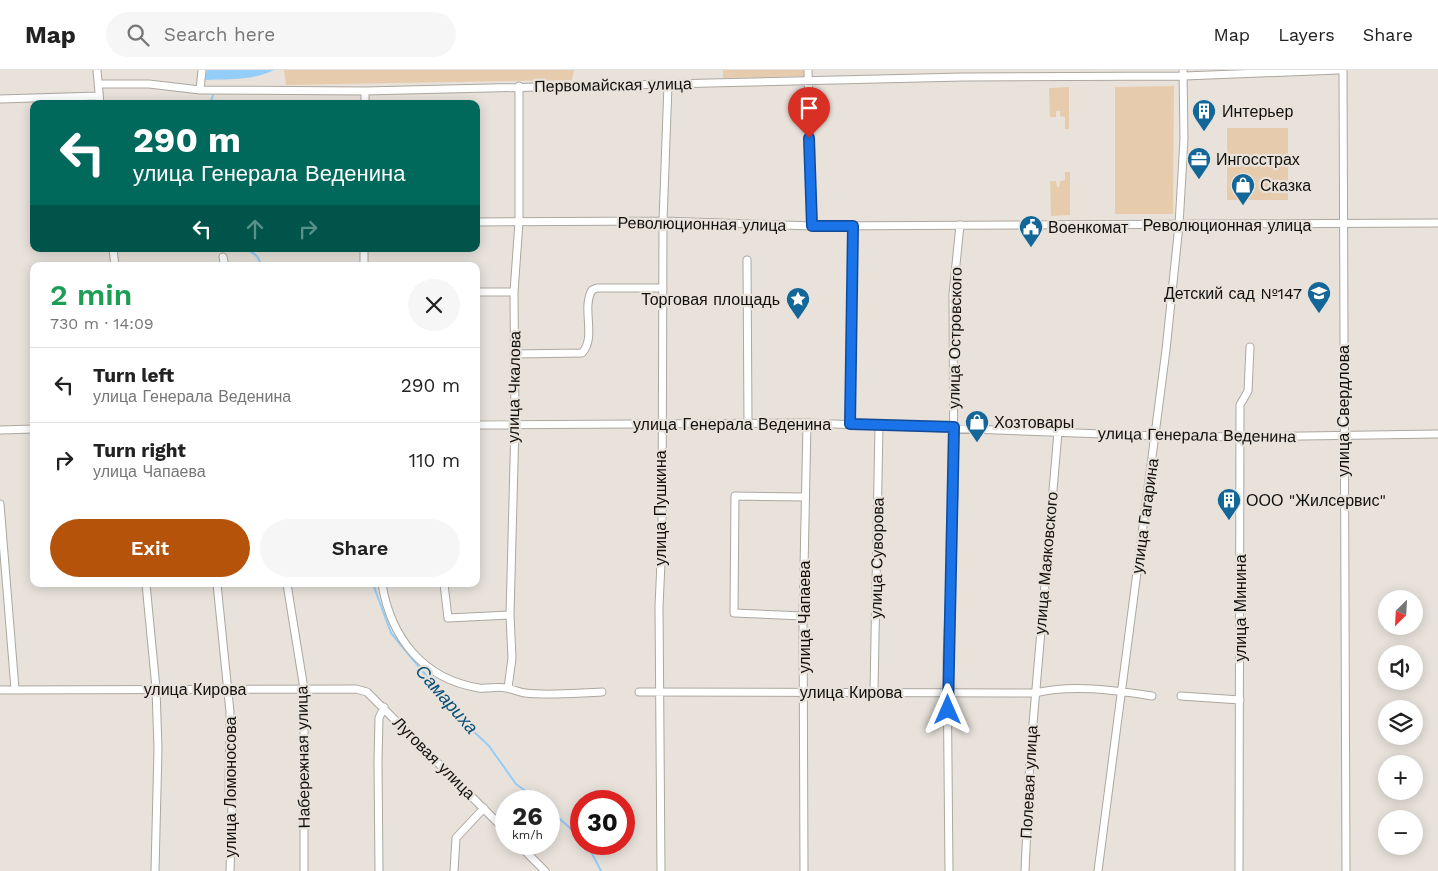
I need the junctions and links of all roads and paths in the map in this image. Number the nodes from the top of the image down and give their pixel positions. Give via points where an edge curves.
1 (97, 70) edge
2 (202, 70) edge
3 (808, 70) edge
4 (1338, 70) edge
5 (1343, 70) edge
6 (963, 73) edge
7 (1157, 73) edge
8 (1184, 73) edge
9 (808, 81) junction
10 (98, 84) junction
11 (668, 85) junction
12 (519, 86) junction
13 (200, 90) junction
14 (365, 91) junction
15 (0, 99) edge
16 (99, 100) edge
17 (365, 100) edge
18 (480, 222) edge
19 (519, 222) junction
20 (663, 222) junction
21 (1438, 223) edge
22 (1343, 224) junction
23 (960, 225) junction
24 (1178, 225) junction
25 (812, 226) junction
26 (853, 226) junction
27 (223, 257) dead end
28 (747, 260) dead end
29 (224, 262) edge
30 (663, 288) junction
31 (480, 292) edge
32 (514, 292) junction
33 (1250, 347) dead end
34 (514, 354) junction
35 (748, 423) junction
36 (807, 423) junction
37 (515, 424) junction
38 (661, 424) junction
39 (850, 424) junction
40 (480, 425) edge
41 (879, 425) junction
42 (954, 427) junction
43 (30, 429) edge
44 (0, 430) edge
45 (1058, 432) junction
46 (1438, 434) edge
47 (1156, 436) junction
48 (1343, 436) junction
49 (1241, 437) junction
50 (805, 497) junction
51 (0, 504) edge
52 (146, 587) edge
53 (217, 587) edge
54 (287, 587) edge
55 (383, 587) edge
56 (444, 587) edge
57 (510, 615) junction
58 (803, 616) junction
59 (156, 688) junction
60 (228, 688) junction
61 (508, 688) junction
62 (15, 689) junction
63 (304, 689) junction
64 (0, 690) edge
65 (874, 691) junction
66 (602, 692) dead end
67 (639, 692) dead end
68 (659, 692) junction
69 (804, 692) junction
70 (948, 692) junction
71 (1122, 692) junction
72 (1035, 693) junction
73 (1152, 696) dead end
74 (1181, 696) dead end
75 (1240, 700) junction
76 (384, 707) junction
77 (484, 808) junction
78 (495, 820) edge
79 (529, 855) edge
80 (155, 871) edge
81 (230, 871) edge
82 (304, 871) edge
83 (379, 871) edge
84 (454, 871) edge
85 (545, 871) edge
86 (660, 871) edge
87 (804, 871) edge
88 (949, 871) edge
89 (1025, 871) edge
90 (1098, 871) edge
91 (1239, 871) edge
92 (1346, 871) edge

1 - 10 street
2 - 13 street
3 - 9 street
4 - 8 street, Первомайская улица
5 - 22 street, улица Свердлова
6 - 7 street, Первомайская улица
6 - 9 street, Первомайская улица
7 - 8 street, Первомайская улица
8 - 24 street, улица Гагарина via 1184,139
9 - 11 street, Первомайская улица
9 - 25 street
10 - 13 street, Первомайская улица via 149,84
10 - 16 street
11 - 12 street, Первомайская улица
11 - 20 street, улица Пушкина
12 - 14 street, Первомайская улица
12 - 19 street, улица Чкалова
13 - 14 street, Первомайская улица
14 - 17 street
15 - 16 street
18 - 19 street, Революционная улица
19 - 20 street, Революционная улица
19 - 32 street, улица Чкалова
20 - 25 street, Революционная улица
20 - 30 street, улица Пушкина
21 - 22 street, Революционная улица
22 - 24 street, Революционная улица
22 - 48 street, улица Свердлова
23 - 24 street, Революционная улица
23 - 26 street, Революционная улица
23 - 42 street, улица Островского via 953,294
24 - 47 street, улица Гагарина
25 - 26 street, Революционная улица
26 - 39 street
27 - 29 street
28 - 35 street
30 - 34 street via 592,290 588,343 582,353
30 - 38 street, улица Пушкина
31 - 32 street
32 - 34 street, улица Чкалова
33 - 49 street, улица Минина via 1248,391 1240,406
34 - 37 street, улица Чкалова
35 - 36 street, улица Генерала Веденина
35 - 38 street, улица Генерала Веденина
36 - 39 street, улица Генерала Веденина
36 - 50 street, улица Чапаева
37 - 38 street, улица Генерала Веденина
37 - 40 street, улица Генерала Веденина
37 - 57 street, улица Чкалова
38 - 68 street, улица Пушкина
39 - 41 street, улица Генерала Веденина
41 - 42 street, улица Генерала Веденина
41 - 65 street, улица Суворова
42 - 45 street, улица Генерала Веденина
42 - 70 street, улица Островского
43 - 44 street
45 - 47 street, улица Генерала Веденина
45 - 72 street, улица Маяковского
46 - 48 street, улица Генерала Веденина
47 - 49 street, улица Генерала Веденина
47 - 71 street, улица Гагарина
48 - 49 street, улица Генерала Веденина
48 - 92 street, улица Свердлова
49 - 75 street, улица Минина
50 - 58 street, улица Чапаева
50 - 58 street via 735,496 734,613
51 - 62 street
52 - 59 street
53 - 60 street, улица Ломоносова
54 - 63 street, Набережная улица
55 - 61 street via 399,637 421,662 448,679 480,688
56 - 57 street via 448,618
57 - 61 street, улица Чкалова via 512,658
58 - 69 street, улица Чапаева
59 - 60 street, улица Кирова
59 - 62 street, улица Кирова
59 - 80 street
60 - 63 street, улица Кирова
60 - 81 street, улица Ломоносова via 232,805
61 - 66 street via 527,693
62 - 64 street, улица Кирова
63 - 76 street, улица Кирова via 356,689 368,692
63 - 82 street, Набережная улица
65 - 69 street, улица Кирова
65 - 70 street, улица Кирова
67 - 68 street, улица Кирова
68 - 69 street, улица Кирова
68 - 86 street, улица Пушкина
69 - 87 street, улица Чапаева
70 - 72 street, улица Кирова
70 - 88 street, улица Островского
71 - 72 street, улица Кирова via 1055,689
71 - 73 street, улица Кирова
71 - 90 street, улица Гагарина
72 - 89 street, Полевая улица
74 - 75 street
75 - 91 street, улица Минина
76 - 77 street, Луговая улица
76 - 83 street via 380,718 378,761
77 - 78 street, Луговая улица
77 - 84 street via 456,838
79 - 85 street

